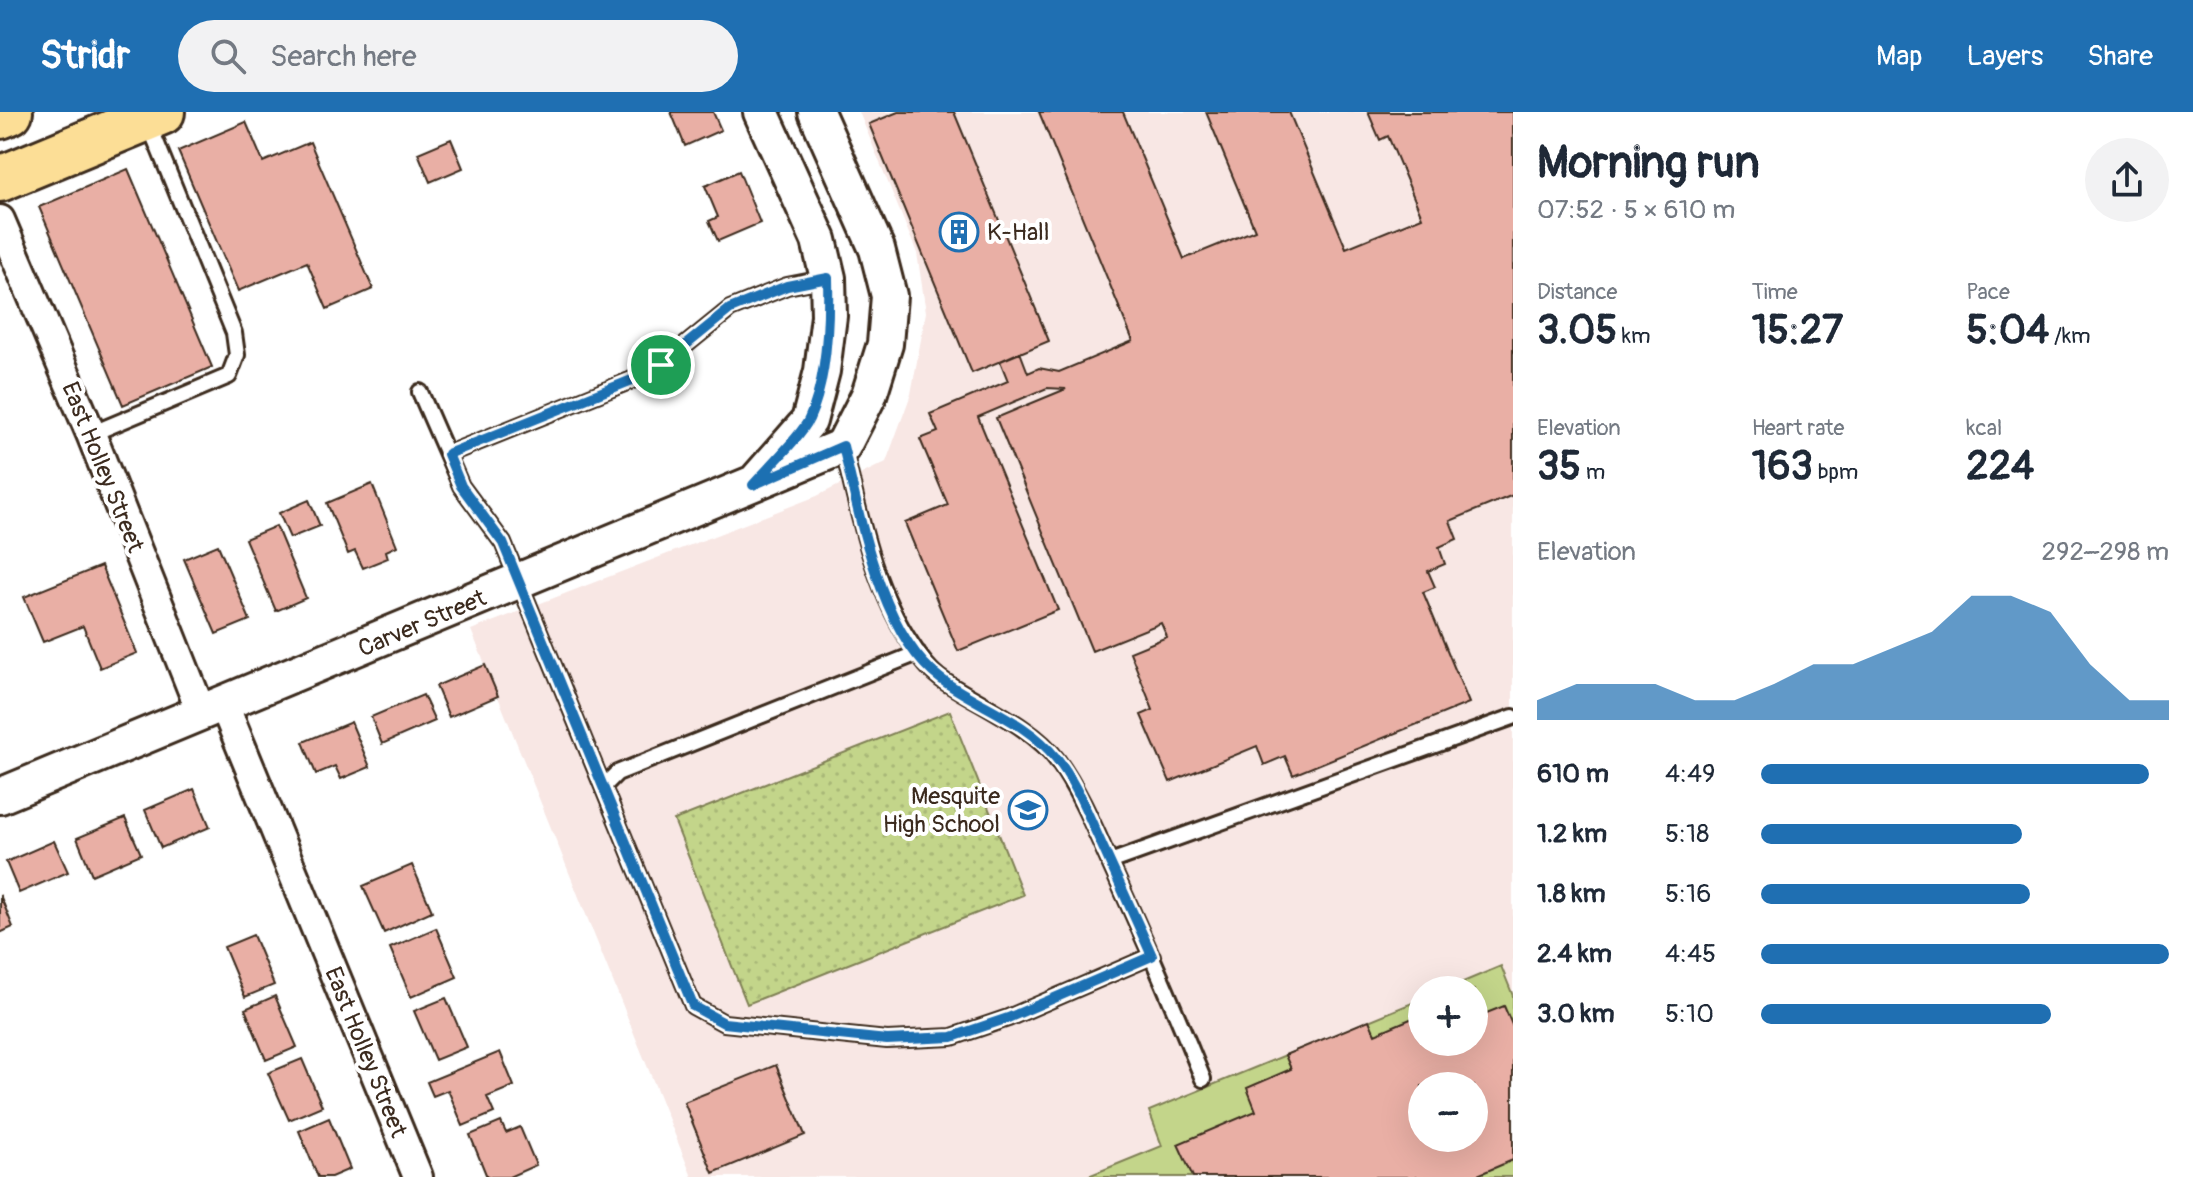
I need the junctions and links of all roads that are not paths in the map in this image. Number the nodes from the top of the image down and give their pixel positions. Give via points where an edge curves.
1 (10, 112) edge
2 (761, 112) edge
3 (816, 112) edge
4 (154, 115) edge
5 (0, 116) edge
6 (0, 179) edge
7 (0, 220) edge
8 (828, 278) junction
9 (420, 392) dead end
10 (91, 434) junction
11 (843, 446) junction
12 (448, 454) junction
13 (753, 485) junction
14 (520, 582) junction
15 (918, 653) junction
16 (213, 710) junction
17 (1513, 717) edge
18 (603, 787) junction
19 (0, 796) edge
20 (1110, 862) junction
21 (1152, 956) junction
22 (1203, 1079) dead end
23 (418, 1177) edge

1 - 5 main road
2 - 8 street via 819,240
3 - 11 street via 877,249 889,296 885,344 869,395
4 - 6 main road
4 - 10 lane via 234,333 237,355 229,376
7 - 10 street, East Holley Street
8 - 12 lane via 787,286 730,309 661,365 632,380
8 - 13 street via 822,371 809,421
9 - 12 lane
10 - 16 street, East Holley Street
11 - 13 street, Carver Street
11 - 15 lane via 877,580
12 - 14 lane via 461,486 503,543
13 - 14 street, Carver Street
14 - 16 street, Carver Street
14 - 18 lane
15 - 18 lane via 617,773
15 - 20 lane via 943,680 1024,730 1055,757
16 - 19 street, Carver Street
16 - 23 street, East Holley Street
17 - 20 lane
18 - 21 lane via 693,1006 724,1023 887,1040 952,1037
20 - 21 lane
21 - 22 lane

